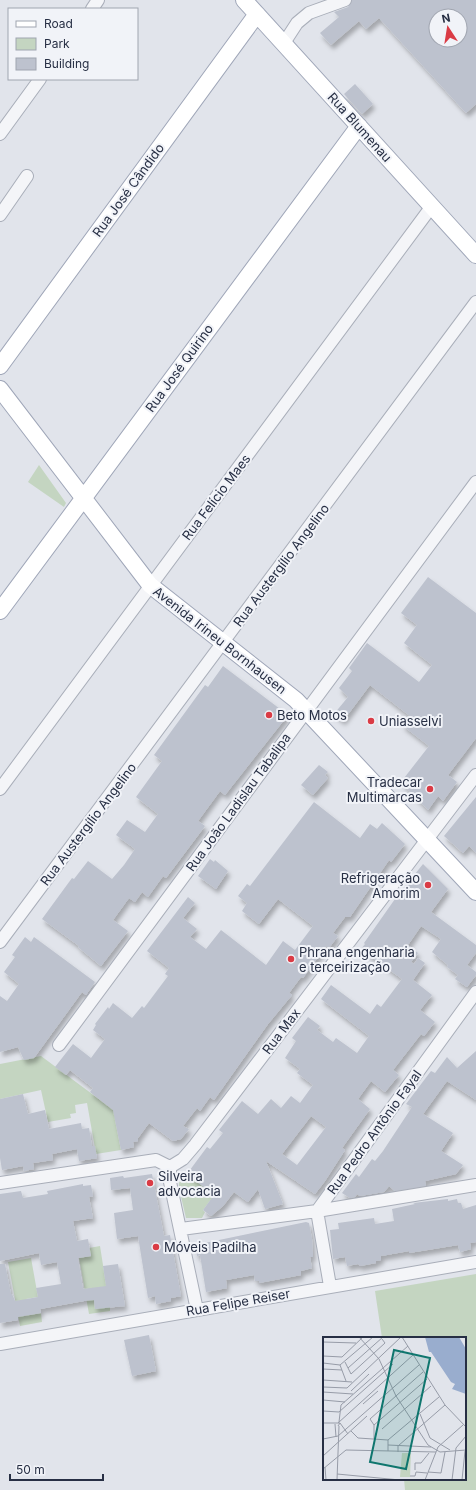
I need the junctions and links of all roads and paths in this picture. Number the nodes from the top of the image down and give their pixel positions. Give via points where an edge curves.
1 (244, 0) edge
2 (345, 0) edge
3 (257, 14) junction
4 (284, 44) junction
5 (39, 80) edge
6 (358, 126) junction
7 (0, 134) edge
8 (28, 176) dead end
9 (432, 206) junction
10 (0, 216) edge
11 (476, 255) edge
12 (476, 302) edge
13 (0, 366) edge
14 (0, 389) edge
15 (476, 482) edge
16 (83, 499) junction
17 (150, 585) junction
18 (0, 610) edge
19 (223, 643) junction
20 (306, 710) junction
21 (476, 775) edge
22 (0, 789) edge
23 (427, 839) junction
24 (476, 892) edge
25 (0, 942) edge
26 (476, 992) edge
27 (59, 1045) dead end
28 (170, 1167) junction
29 (0, 1183) edge
30 (476, 1185) edge
31 (317, 1212) junction
32 (181, 1229) junction
33 (476, 1262) edge
34 (330, 1286) junction
35 (197, 1310) junction
36 (0, 1344) edge

1 - 3 main road, Rua Blumenau
2 - 4 street via 309,13 297,23
3 - 4 main road, Rua Blumenau
3 - 13 main road, Rua José Cândido
4 - 6 main road, Rua Blumenau
5 - 7 street
6 - 9 main road, Rua Blumenau
6 - 16 main road, Rua José Quirino
8 - 10 street
9 - 11 main road, Rua Blumenau
9 - 17 street, Rua Felício Maes
12 - 19 street, Rua Austergílio Angelino
14 - 16 main road, Avenida Irineu Bornhausen
15 - 20 street, Rua João Ladislau Tabalipa
16 - 17 main road, Avenida Irineu Bornhausen
16 - 18 main road, Rua José Quirino
17 - 19 main road, Avenida Irineu Bornhausen
17 - 22 street, Rua Felício Maes
19 - 20 main road, Avenida Irineu Bornhausen via 284,689
19 - 25 street, Rua Austergílio Angelino
20 - 23 main road, Avenida Irineu Bornhausen
20 - 27 street, Rua João Ladislau Tabalipa
21 - 23 street, Rua Max
23 - 24 main road, Avenida Irineu Bornhausen
23 - 28 street, Rua Max via 195,1145 183,1159
26 - 31 street, Rua Pedro Antônio Fayal
28 - 29 street via 156,1160
28 - 32 street via 170,1182
30 - 31 street
31 - 32 street
31 - 34 street
32 - 35 street
33 - 34 street, Rua Felipe Reiser
34 - 35 street, Rua Felipe Reiser
35 - 36 street, Rua Felipe Reiser

